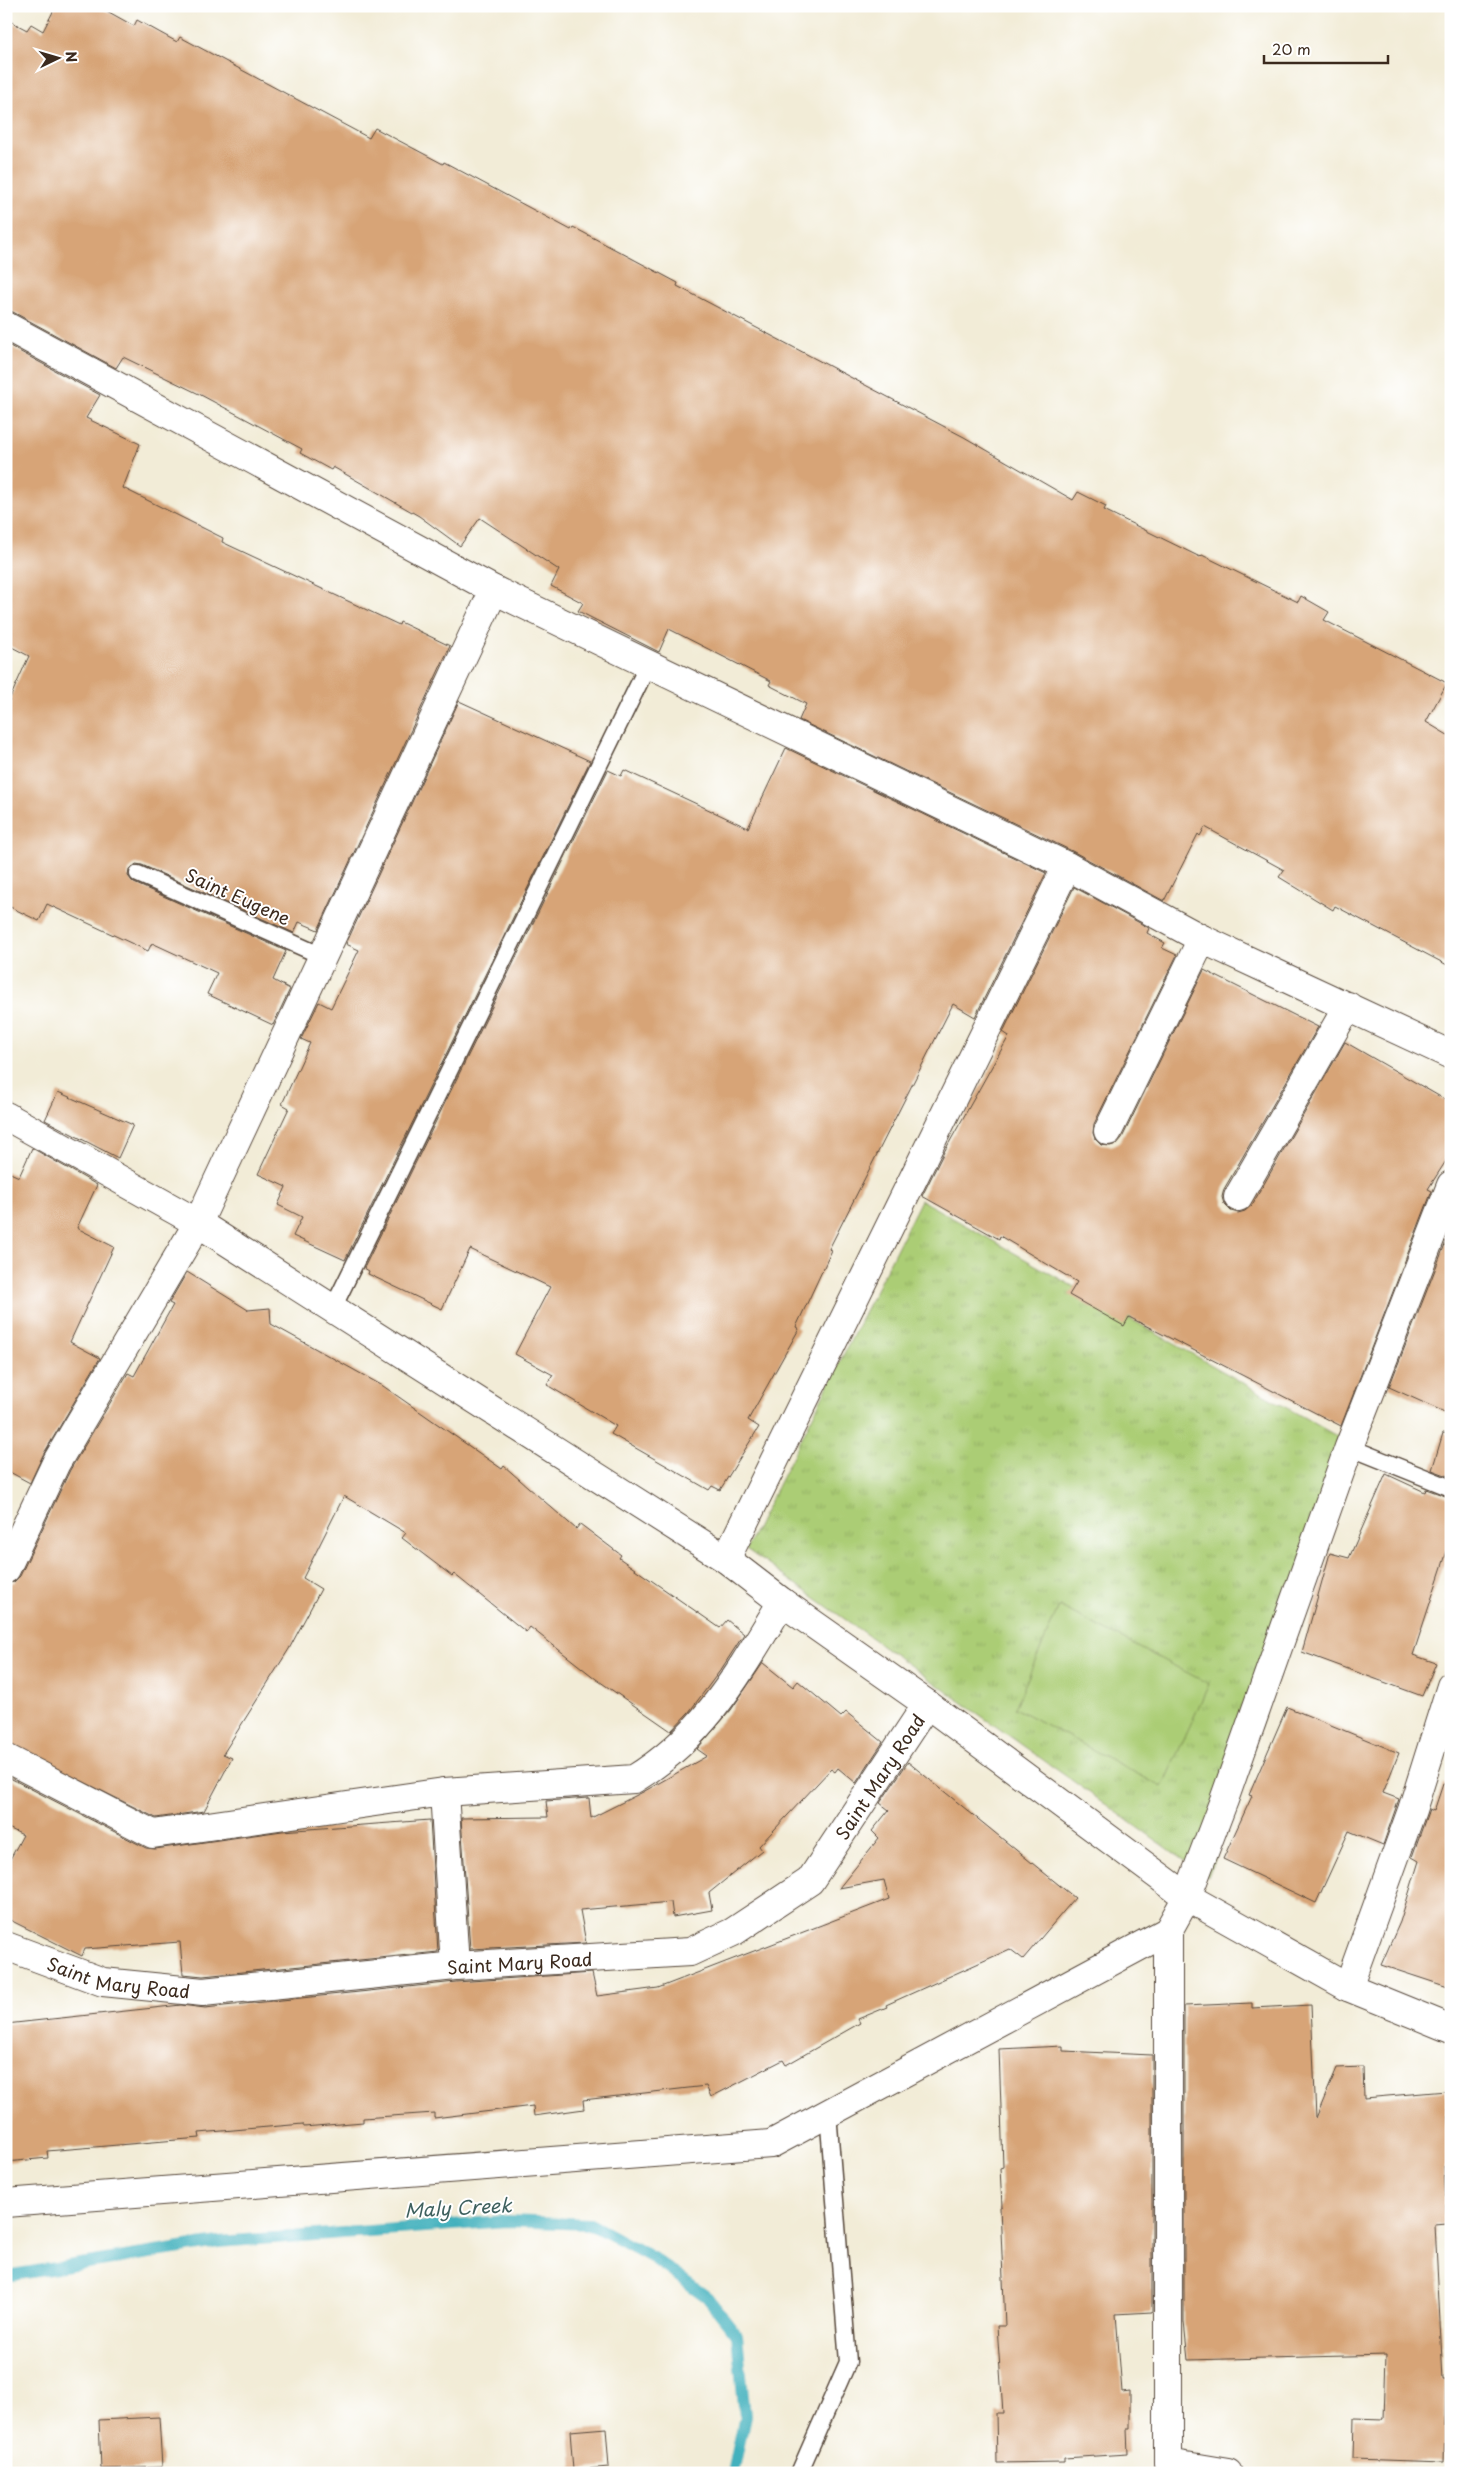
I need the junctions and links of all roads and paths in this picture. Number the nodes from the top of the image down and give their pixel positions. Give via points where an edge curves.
1 (6, 326) edge
2 (494, 590) junction
3 (648, 665) junction
4 (1067, 866) junction
5 (138, 874) dead end
6 (1202, 939) junction
7 (322, 956) junction
8 (1348, 1006) junction
9 (1451, 1054) edge
10 (6, 1116) edge
11 (1108, 1131) dead end
12 (1451, 1185) edge
13 (1238, 1197) dead end
14 (198, 1223) junction
15 (332, 1310) junction
16 (1349, 1447) junction
17 (1451, 1488) edge
18 (726, 1559) junction
19 (6, 1570) edge
20 (782, 1602) junction
21 (1451, 1686) edge
22 (928, 1704) junction
23 (6, 1758) edge
24 (444, 1792) junction
25 (1187, 1896) junction
26 (1168, 1931) junction
27 (6, 1946) edge
28 (455, 1966) junction
29 (1348, 1987) junction
30 (1451, 2029) edge
31 (828, 2113) junction
32 (6, 2203) edge
33 (799, 2473) edge
34 (1228, 2473) edge

1 - 2 street
2 - 3 street
2 - 7 street
3 - 4 street
3 - 15 lane
4 - 6 street
4 - 18 street
5 - 7 lane, Saint Eugene
6 - 8 street
6 - 11 street
7 - 14 street
8 - 9 street
8 - 13 street
10 - 14 street
12 - 16 street
14 - 15 street
14 - 19 street via 56,1463
15 - 18 street
16 - 17 lane
16 - 25 street
18 - 20 street
20 - 22 street
20 - 24 street via 723,1697 689,1737 659,1764 634,1779
21 - 29 street via 1412,1810
22 - 25 street
22 - 28 street, Saint Mary Road via 810,1880 733,1932 690,1952
23 - 24 street via 153,1834
24 - 28 street
25 - 26 street
25 - 29 street
26 - 31 street
26 - 34 street via 1168,2463
27 - 28 street, Saint Mary Road via 103,1982 203,1992
29 - 30 street
31 - 32 street via 771,2144
31 - 33 lane via 848,2362

